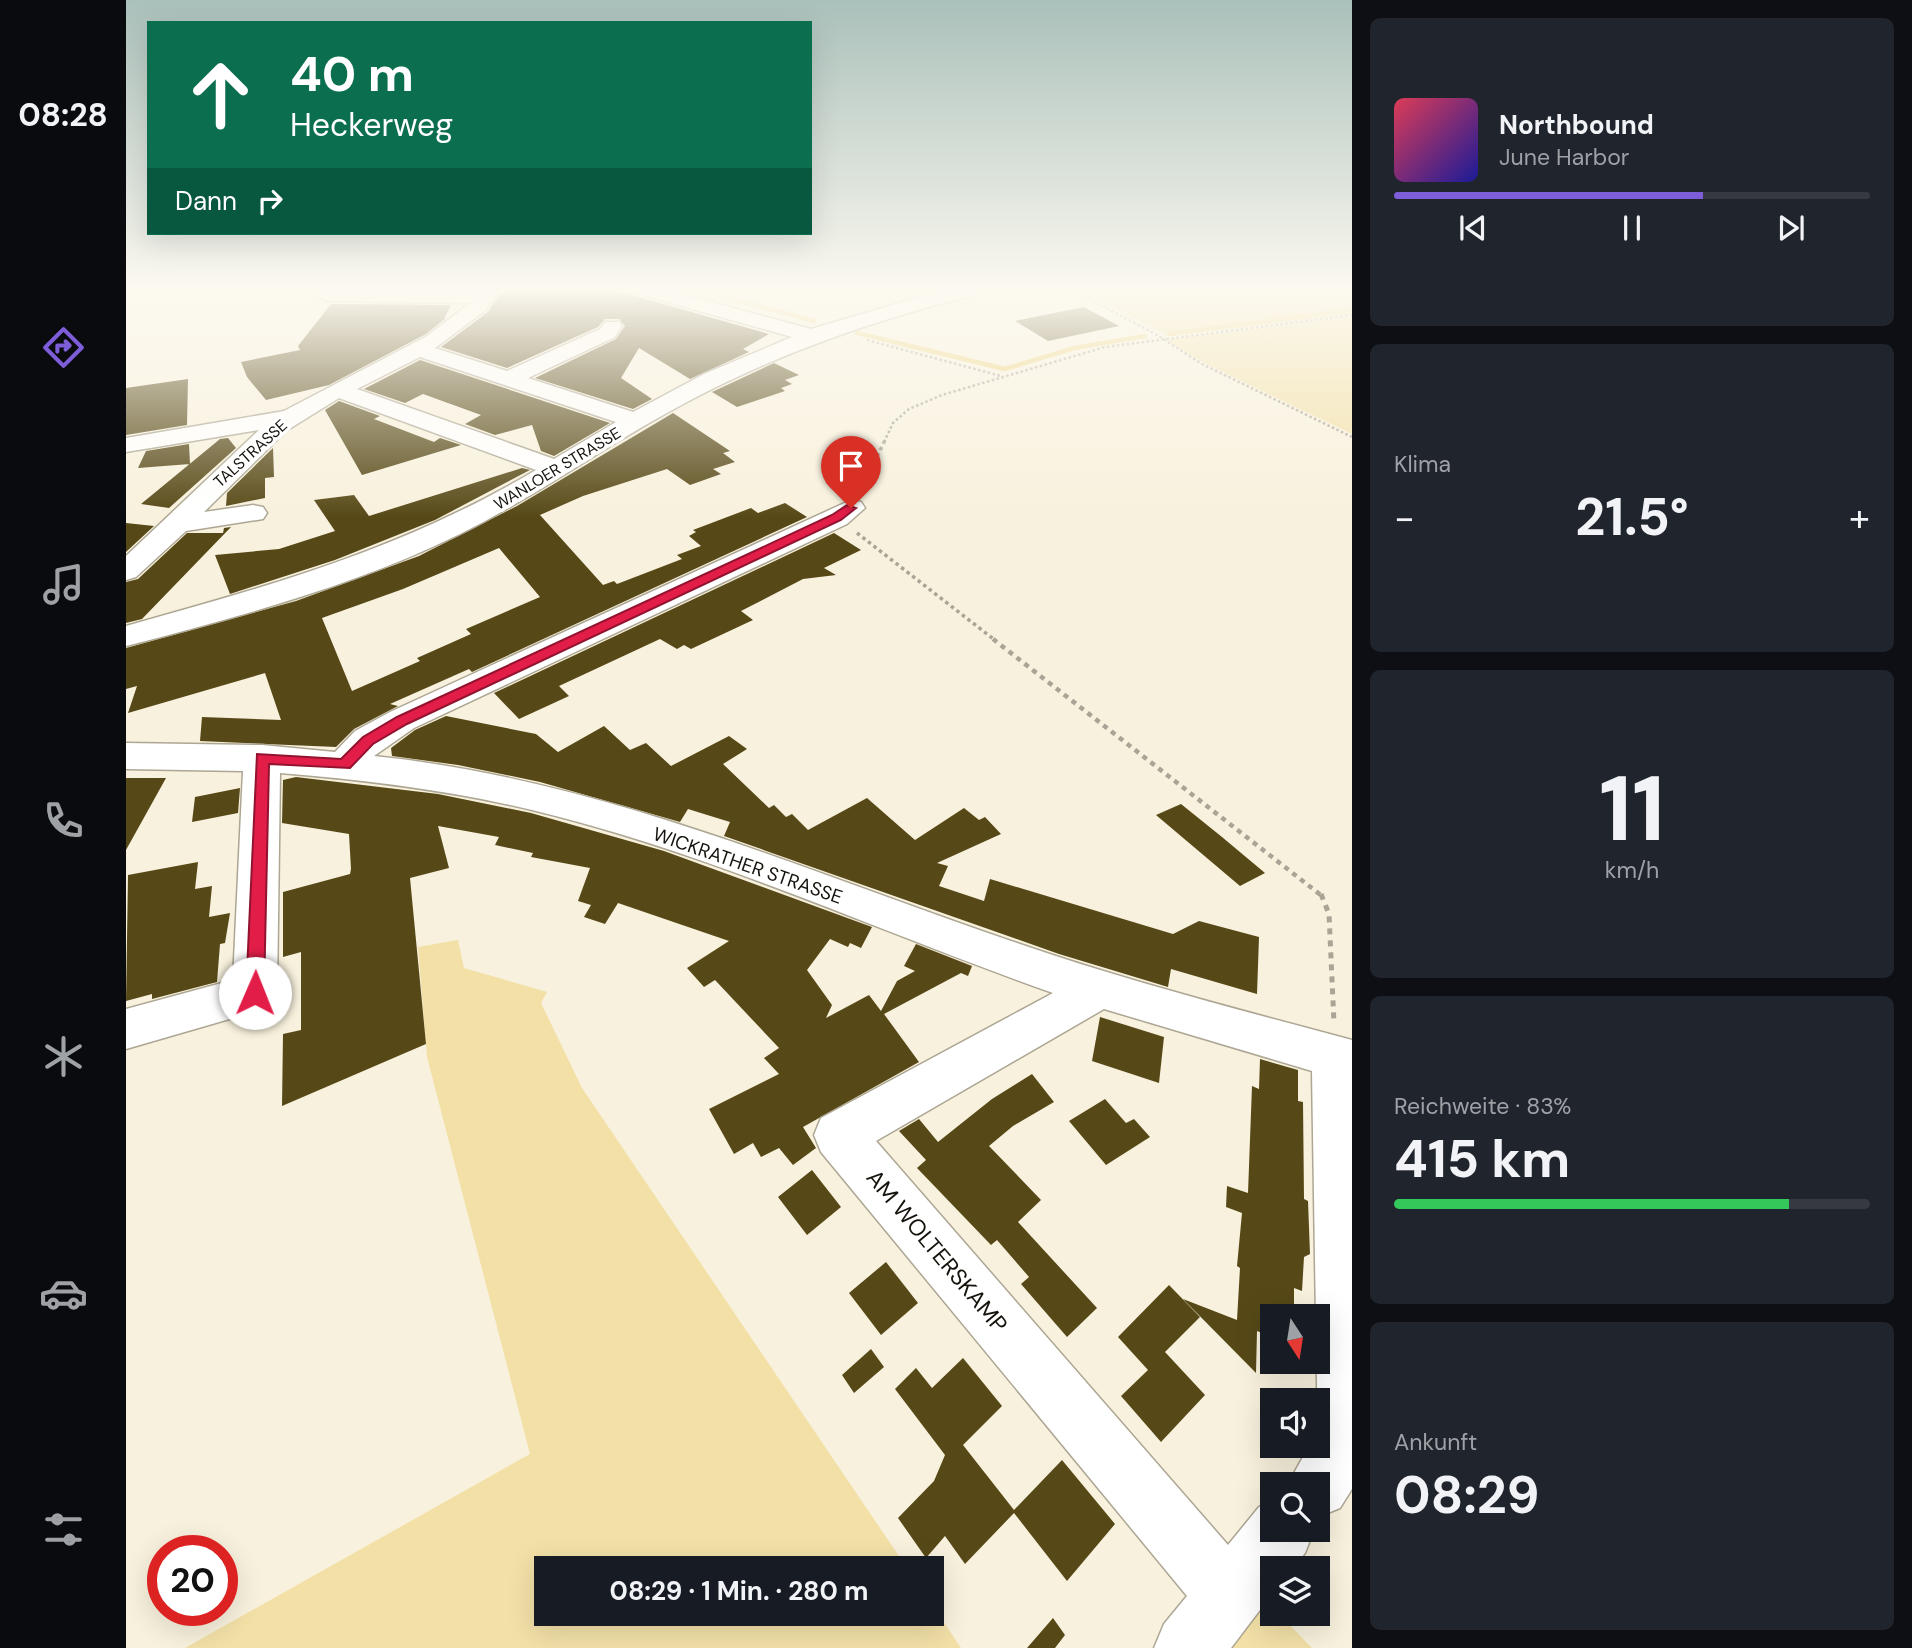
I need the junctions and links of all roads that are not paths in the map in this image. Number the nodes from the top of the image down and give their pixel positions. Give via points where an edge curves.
1 (387, 364) edge
2 (462, 364) edge
3 (541, 364) edge
4 (744, 364) edge
5 (509, 379) junction
6 (337, 390) junction
7 (290, 417) junction
8 (636, 421) junction
9 (126, 445) edge
10 (555, 469) junction
11 (253, 513) dead end
12 (844, 513) road end
13 (174, 524) junction
14 (126, 570) edge
15 (126, 636) edge
16 (126, 755) edge
17 (262, 758) junction
18 (345, 764) junction
19 (1100, 989) junction
20 (126, 1029) edge
21 (1343, 1059) edge
22 (1327, 1472) edge
23 (1272, 1542) edge
24 (1228, 1595) junction
25 (1188, 1648) edge

1 - 6 street, TALSTRASSE
2 - 5 street
3 - 5 street
4 - 8 street, WANLOER STRASSE
5 - 8 street
6 - 7 street, TALSTRASSE
6 - 10 street
7 - 9 street
7 - 13 street, TALSTRASSE
8 - 10 street, WANLOER STRASSE
10 - 15 street, WANLOER STRASSE via 478,514 401,550 316,581
11 - 13 street
12 - 18 street via 402,720 368,740
13 - 14 street, TALSTRASSE
16 - 17 street, WICKRATHER STRASSE
17 - 18 street, WICKRATHER STRASSE
17 - 20 street via 255,993
18 - 19 street, WICKRATHER STRASSE via 445,778 566,804
19 - 21 street, WICKRATHER STRASSE
19 - 24 street, AM WOLTERSKAMP via 839,1135
21 - 22 street via 1345,1427 1340,1453
23 - 24 street
24 - 25 street

